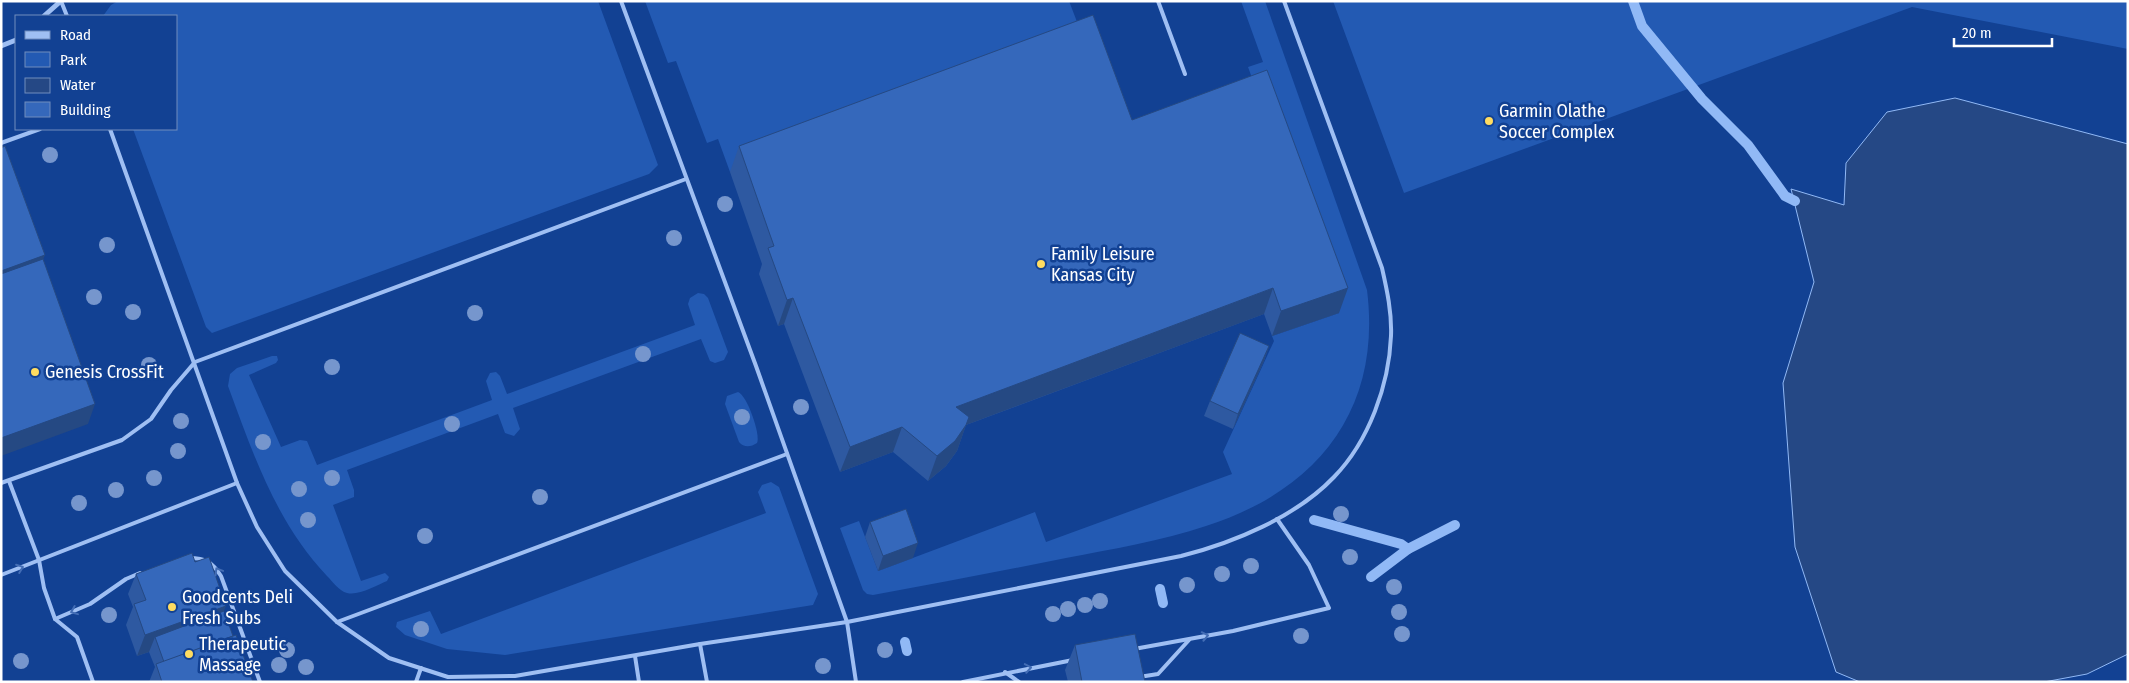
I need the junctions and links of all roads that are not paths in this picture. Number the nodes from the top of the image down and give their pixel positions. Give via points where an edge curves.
1 (61, 1) edge
2 (621, 1) edge
3 (1158, 1) edge
4 (1284, 1) edge
5 (45, 15) edge
6 (67, 15) edge
7 (15, 40) edge
8 (1, 46) edge
9 (1185, 74) dead end
10 (37, 130) edge
11 (110, 130) edge
12 (1, 143) edge
13 (686, 179) junction
14 (195, 362) junction
15 (787, 454) junction
16 (9, 480) junction
17 (1, 483) edge
18 (237, 483) junction
19 (1277, 519) junction
20 (181, 558) edge
21 (38, 560) junction
22 (144, 572) edge
23 (1, 575) edge
24 (55, 619) junction
25 (337, 622) junction
26 (847, 622) junction
27 (1190, 639) junction
28 (700, 644) junction
29 (1132, 649) edge
30 (635, 656) junction
31 (1083, 658) edge
32 (421, 668) junction
33 (1005, 672) junction
34 (1132, 678) edge
35 (94, 682) edge
36 (260, 682) edge
37 (416, 682) edge
38 (639, 682) edge
39 (706, 682) edge
40 (856, 682) edge
41 (963, 682) edge
42 (1019, 682) edge

1 - 5 street
1 - 6 lane
2 - 13 lane
3 - 9 lane
4 - 19 lane via 1382,268 1389,299 1391,335 1377,405 1360,443 1334,477
7 - 8 street
10 - 12 lane
11 - 14 lane
13 - 14 lane
13 - 15 lane
14 - 16 lane via 152,419 122,440
14 - 18 lane
15 - 25 lane
15 - 26 lane
16 - 17 lane
16 - 21 lane
18 - 21 lane
18 - 25 lane via 257,527 285,571
19 - 26 lane via 1219,546 1181,556
27 -> 19 lane via 1328,608 1309,565
36 -> 20 lane via 221,576 212,562 201,558
23 -> 21 lane
21 - 24 lane
22 -> 24 lane via 126,579 90,604
24 - 35 lane via 77,636
25 - 32 lane via 389,658
26 - 28 lane
26 - 40 lane
27 - 29 lane
27 - 34 lane via 1158,674
28 - 30 lane
28 - 39 lane
30 - 32 lane via 515,676 448,677
30 - 38 lane
33 -> 31 lane
32 - 37 lane
33 - 41 lane
33 - 42 lane

